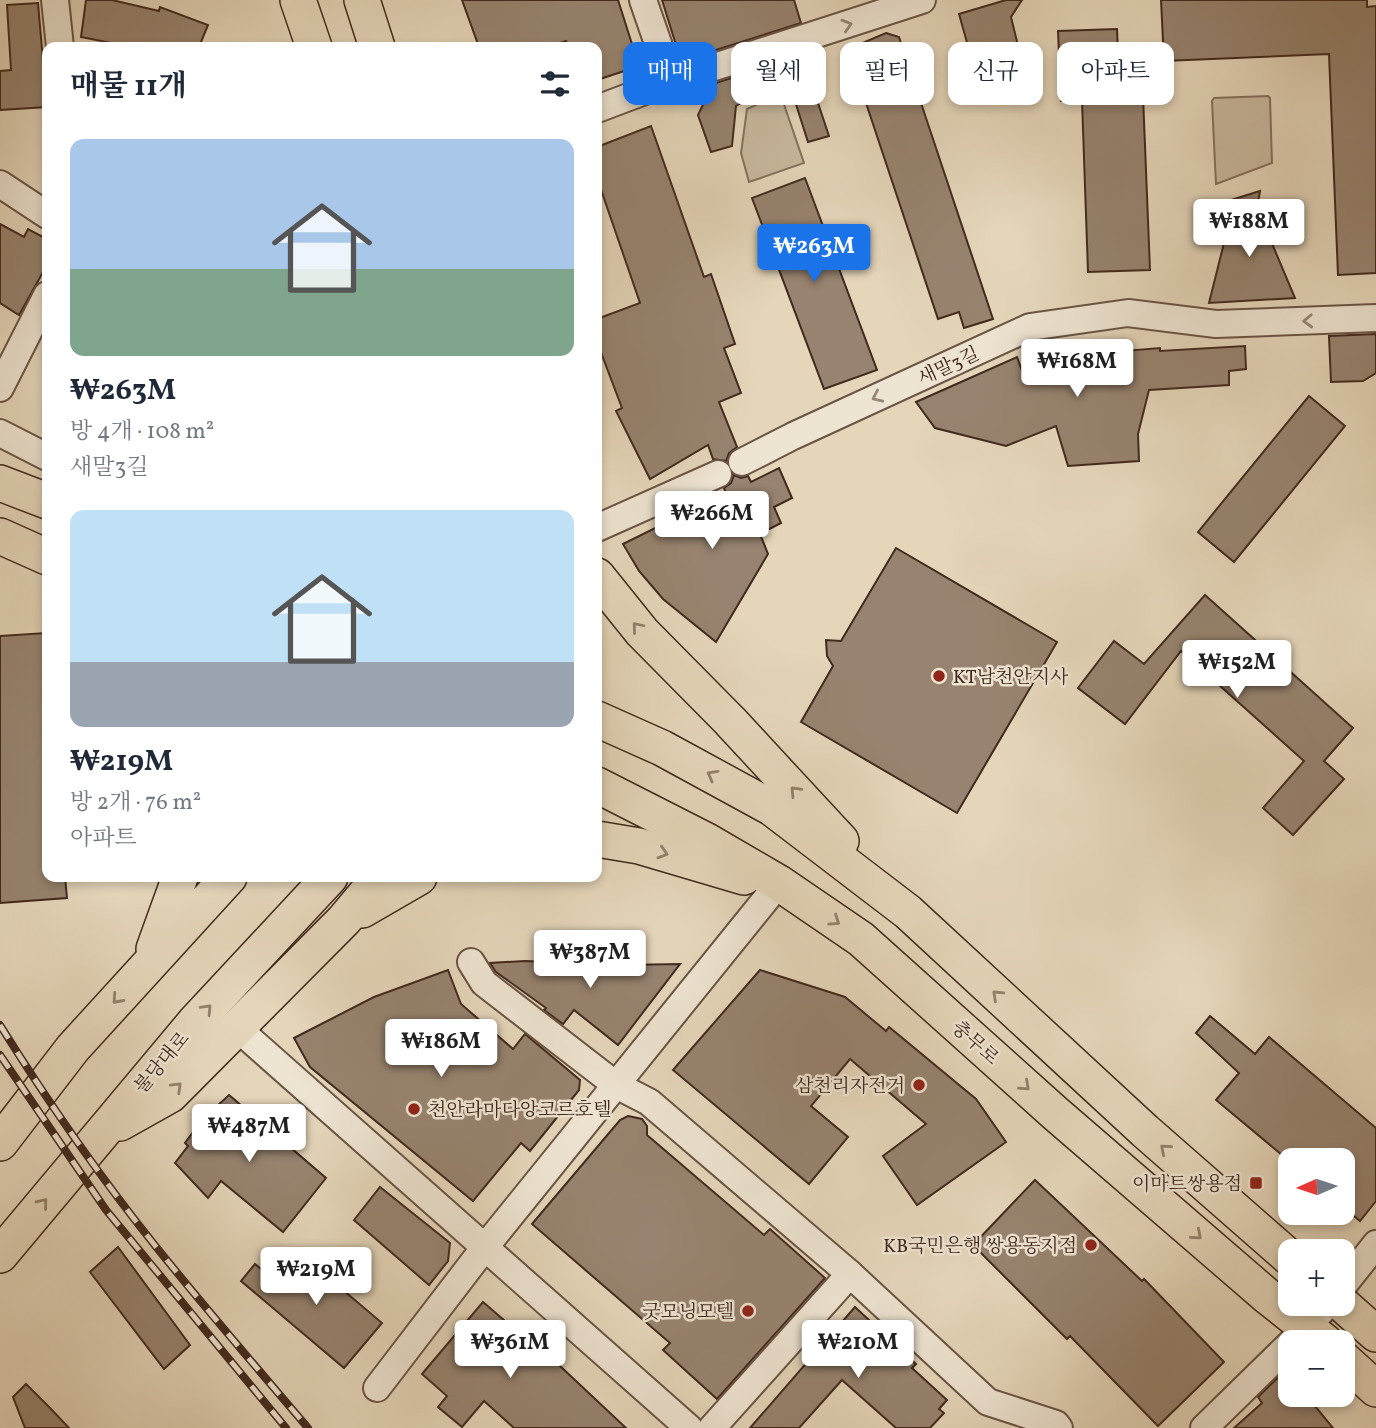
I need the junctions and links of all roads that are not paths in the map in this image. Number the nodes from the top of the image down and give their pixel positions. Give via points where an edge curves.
1 (55, 0) edge
2 (298, 0) edge
3 (362, 0) edge
4 (643, 0) edge
5 (922, 0) edge
6 (59, 42) edge
7 (312, 42) edge
8 (375, 42) edge
9 (658, 42) edge
10 (717, 66) edge
11 (623, 99) edge
12 (602, 107) edge
13 (0, 184) edge
14 (42, 212) edge
15 (42, 305) edge
16 (1376, 318) edge
17 (0, 388) edge
18 (0, 433) edge
19 (42, 454) edge
20 (743, 462) dead end
21 (718, 474) dead end
22 (2, 483) edge
23 (42, 499) edge
24 (602, 526) edge
25 (0, 536) edge
26 (42, 555) edge
27 (602, 582) edge
28 (602, 721) edge
29 (602, 788) edge
30 (602, 840) edge
31 (178, 882) edge
32 (224, 882) edge
33 (325, 882) edge
34 (376, 882) edge
35 (410, 882) edge
36 (779, 883) junction
37 (908, 912) junction
38 (344, 920) junction
39 (150, 962) junction
40 (471, 962) dead end
41 (236, 1027) junction
42 (616, 1085) junction
43 (99, 1135) junction
44 (0, 1143) edge
45 (1376, 1244) edge
46 (485, 1247) junction
47 (1278, 1248) edge
48 (0, 1255) edge
49 (1355, 1271) edge
50 (850, 1274) junction
51 (1355, 1315) edge
52 (1306, 1330) edge
53 (1376, 1334) edge
54 (1278, 1360) edge
55 (1355, 1370) edge
56 (377, 1388) dead end
57 (1376, 1389) edge
58 (690, 1428) edge
59 (712, 1428) edge
60 (1059, 1428) edge
61 (1204, 1428) edge

1 - 6 street
2 - 7 main road
3 - 8 main road
4 - 9 street
10 -> 5 street
11 - 12 street
13 - 14 street
15 - 17 street
16 -> 20 street, 새말3길 via 1216,324 1128,313 1030,327
18 - 19 street
21 - 24 street
22 - 23 main road
25 - 26 main road
37 -> 27 main road via 642,632
37 -> 28 main road via 772,808
29 - 36 main road, 충무로
30 -> 36 main road
31 - 39 main road
32 - 39 main road
43 -> 33 main road, 불당대로 via 195,1022
34 - 38 main road
35 - 38 main road
36 - 42 street
36 -> 52 main road, 충무로 via 861,939
47 -> 37 main road via 1135,1123
38 - 41 main road
39 -> 44 main road via 73,1048
40 - 42 street via 484,982
43 -> 41 main road via 170,1094
41 - 46 street
42 - 46 street
42 - 50 street via 649,1102
48 -> 43 main road, 불당대로
45 - 49 street
46 - 56 street
46 - 58 street
50 - 59 street
50 - 60 street via 988,1402
51 - 53 main road
54 - 61 street
55 - 57 main road

